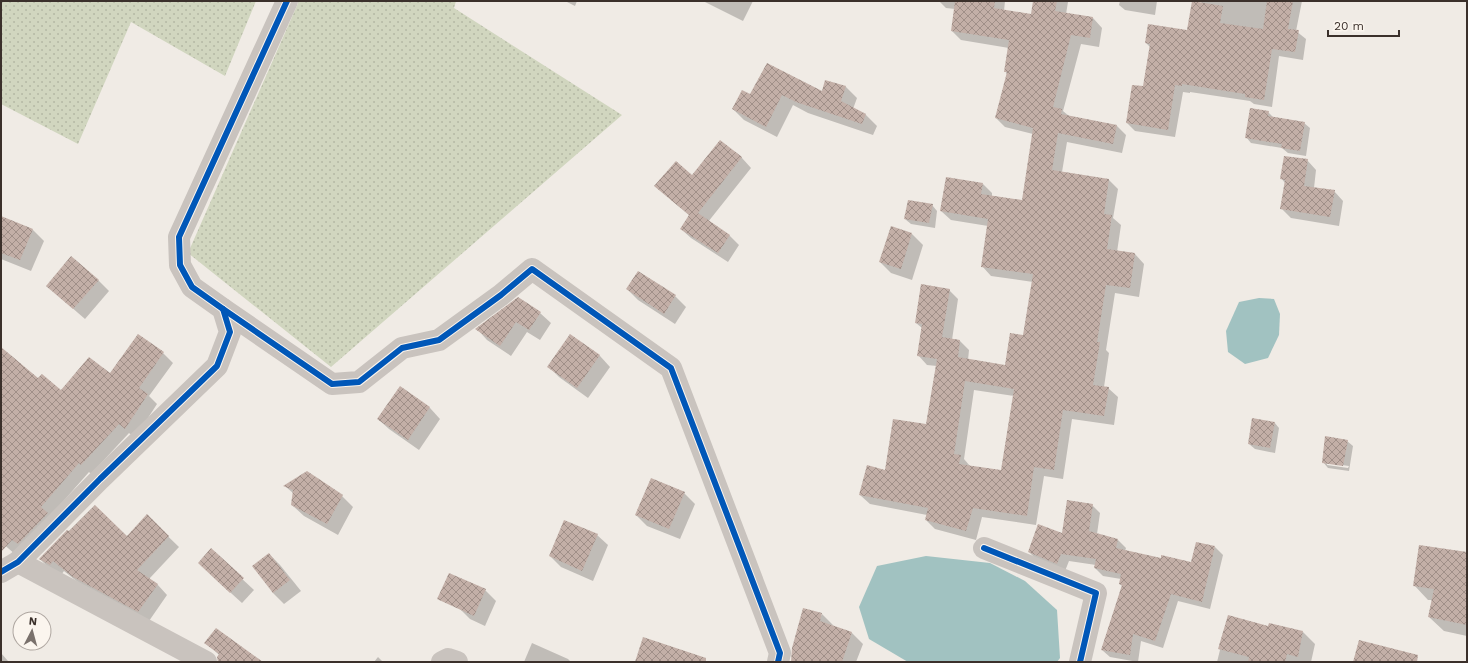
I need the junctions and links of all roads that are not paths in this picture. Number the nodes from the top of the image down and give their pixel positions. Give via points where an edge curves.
1 (287, 1) edge
2 (223, 309) junction
3 (984, 548) dead end
4 (10, 567) edge
5 (206, 662) edge
6 (442, 662) edge
7 (457, 662) edge
8 (778, 662) edge
9 (1080, 662) edge

1 - 2 street via 179,237 180,265 192,287
2 - 4 street via 230,332 217,366
2 - 8 street via 332,384 359,382 402,348 439,340 532,269 671,368 780,654
3 - 9 street via 1096,593
4 - 5 street
6 - 7 street via 448,659

